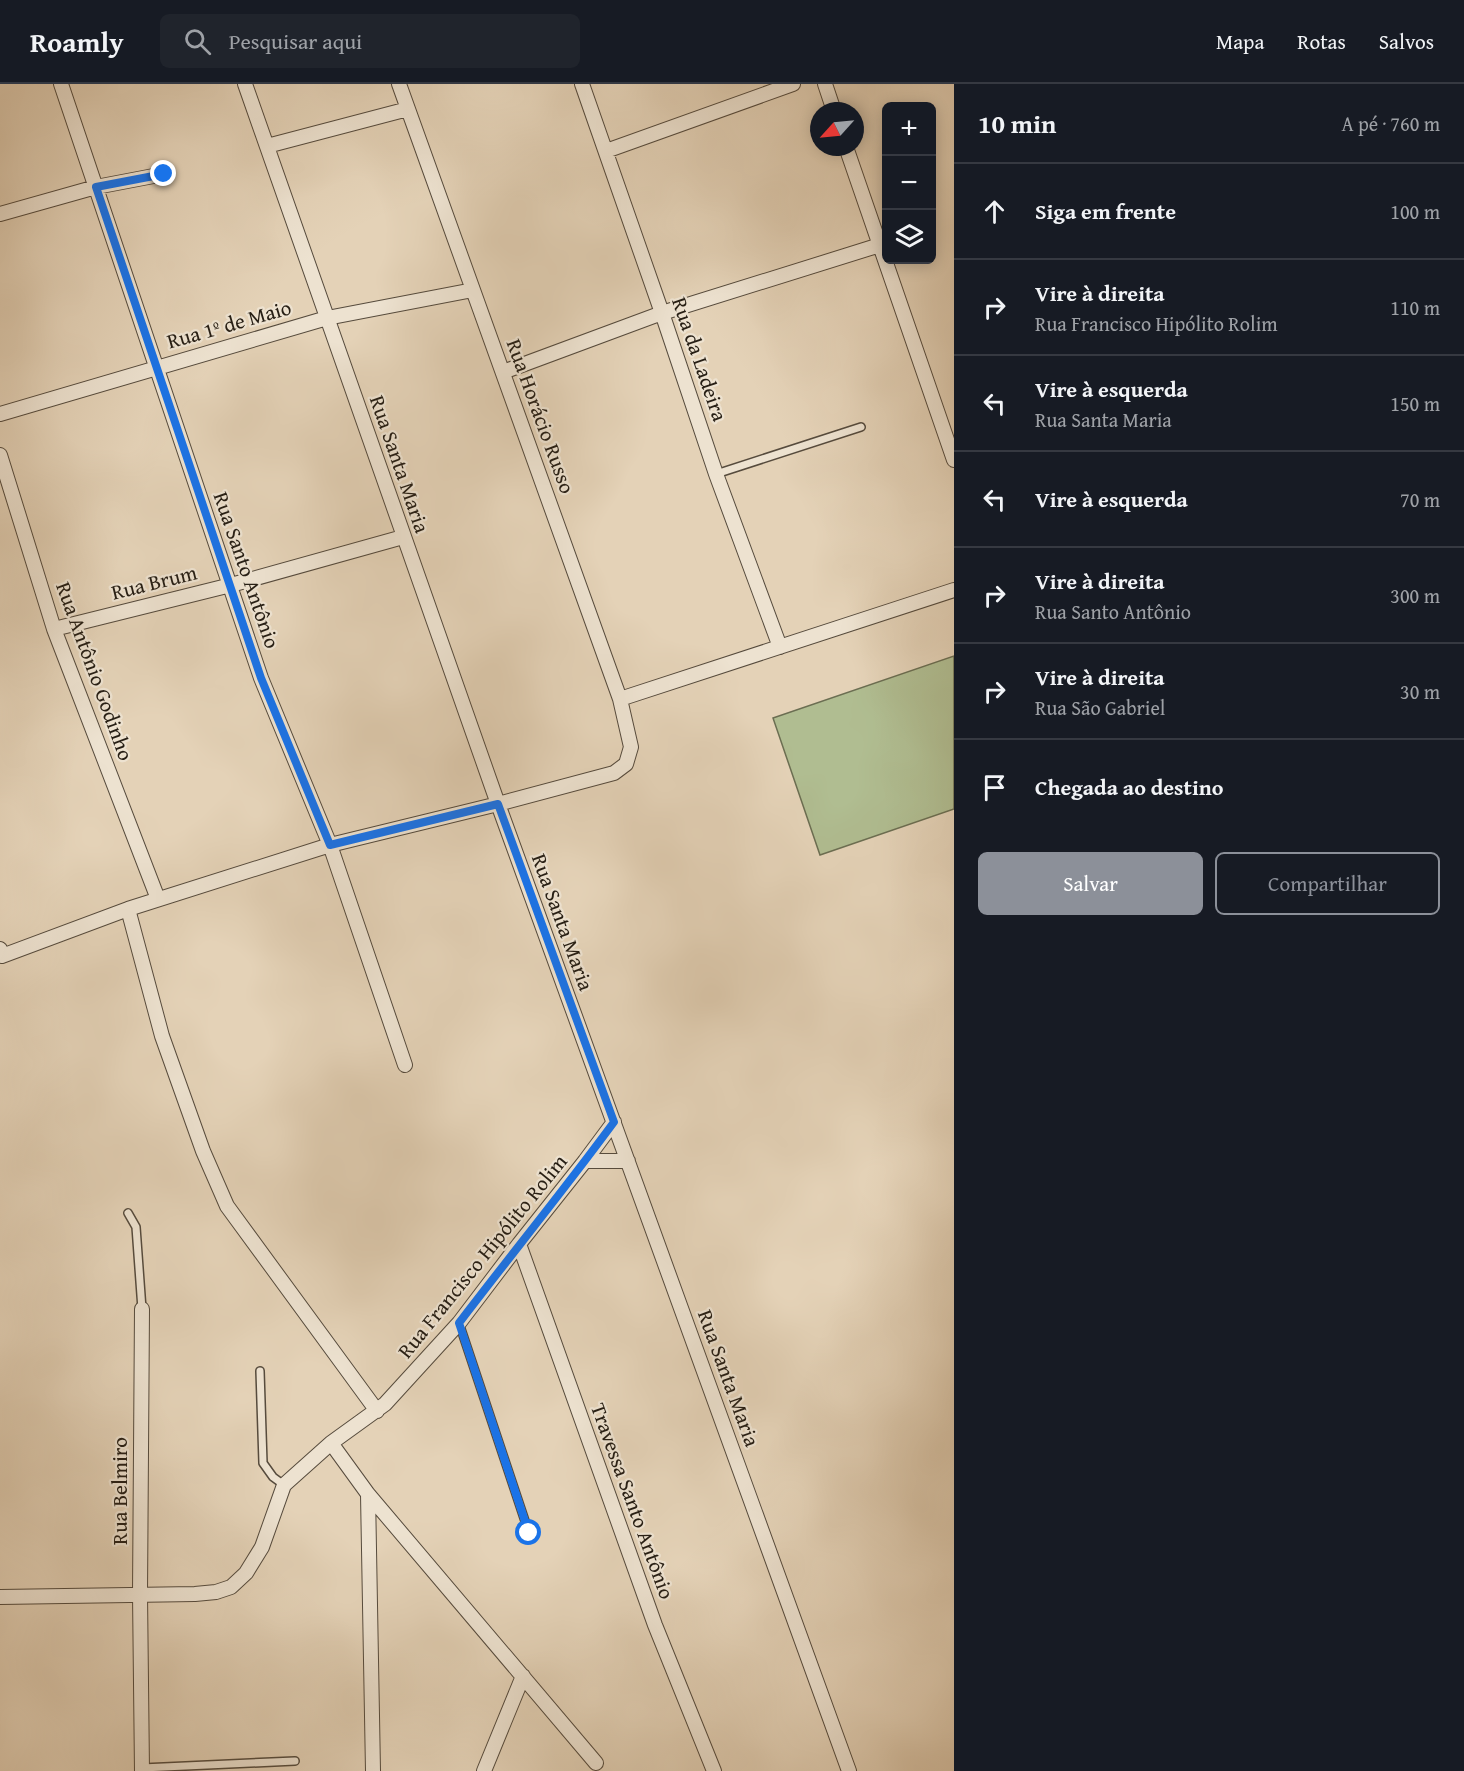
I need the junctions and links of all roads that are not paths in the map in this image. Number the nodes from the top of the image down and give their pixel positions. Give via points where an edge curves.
1 (61, 84) edge
2 (245, 84) edge
3 (399, 84) edge
4 (582, 84) edge
5 (793, 84) edge
6 (825, 84) edge
7 (831, 102) edge
8 (408, 109) junction
9 (267, 146) junction
10 (606, 151) junction
11 (849, 156) edge
12 (164, 174) dead end
13 (96, 187) junction
14 (0, 214) edge
15 (880, 245) junction
16 (473, 290) junction
17 (662, 313) junction
18 (327, 318) junction
19 (156, 367) junction
20 (503, 372) junction
21 (0, 414) edge
22 (861, 427) dead end
23 (0, 455) edge
24 (954, 460) edge
25 (716, 474) junction
26 (404, 537) junction
27 (231, 585) junction
28 (954, 590) edge
29 (54, 629) junction
30 (780, 647) junction
31 (620, 699) junction
32 (498, 804) junction
33 (330, 845) junction
34 (158, 899) junction
35 (128, 909) junction
36 (0, 949) edge
37 (405, 1065) dead end
38 (614, 1122) junction
39 (585, 1161) junction
40 (628, 1161) junction
41 (128, 1213) dead end
42 (519, 1244) junction
43 (142, 1309) joint
44 (459, 1323) junction
45 (260, 1371) dead end
46 (377, 1411) junction
47 (331, 1443) junction
48 (284, 1485) junction
49 (368, 1494) junction
50 (529, 1533) dead end
51 (140, 1594) junction
52 (0, 1597) edge
53 (523, 1676) junction
54 (295, 1761) dead end
55 (596, 1763) dead end
56 (142, 1769) edge
57 (373, 1771) edge
58 (484, 1771) edge
59 (714, 1771) edge
60 (849, 1771) edge

1 - 13 street, Rua Santo Antônio
2 - 9 street, Rua Santa Maria
3 - 8 street, Rua Horácio Russo
4 - 10 street, Rua da Ladeira
5 - 10 street
6 - 7 street
8 - 9 street
8 - 16 street, Rua Horácio Russo
9 - 18 street, Rua Santa Maria
10 - 17 street, Rua da Ladeira
11 - 15 street
12 - 13 street
13 - 14 street
13 - 19 street, Rua Santo Antônio
15 - 17 street
15 - 24 street
16 - 18 street, Rua 1º de Maio
16 - 20 street, Rua Horácio Russo
17 - 20 street
17 - 25 street, Rua da Ladeira
18 - 19 street, Rua 1º de Maio
18 - 26 street, Rua Santa Maria
19 - 21 street, Rua 1º de Maio
19 - 27 street, Rua Santo Antônio
20 - 31 street, Rua Horácio Russo
22 - 25 lane
23 - 29 street, Rua Antônio Godinho
25 - 30 street, Rua da Ladeira
26 - 27 street, Rua Brum
26 - 32 street, Rua Santa Maria
27 - 29 street, Rua Brum
27 - 33 street, Rua Santo Antônio via 261,678
28 - 30 street
29 - 34 street, Rua Antônio Godinho
30 - 31 street
31 - 32 street, Rua Horácio Russo via 631,747 626,764 614,772
32 - 33 street
32 - 38 street, Rua Santa Maria
33 - 34 street
33 - 37 street, Rua Santo Antônio
34 - 35 street
35 - 36 street via 2,956
35 - 46 street via 162,1036 227,1206
38 - 39 street, Rua Francisco Hipólito Rolim
38 - 40 street, Rua Santa Maria
39 - 40 street
39 - 42 street, Rua Francisco Hipólito Rolim
40 - 60 street, Rua Santa Maria
41 - 43 lane, Rua Belmiro via 136,1227
42 - 44 street, Rua Francisco Hipólito Rolim
42 - 59 street, Travessa Santo Antônio via 655,1625
43 - 51 street, Rua Belmiro
44 - 46 street, Rua Francisco Hipólito Rolim
44 - 50 lane
45 - 48 lane via 263,1463
46 - 47 street, Rua Francisco Hipólito Rolim
47 - 48 street, Rua Francisco Hipólito Rolim
47 - 49 street
48 - 51 street, Rua Francisco Hipólito Rolim via 262,1547 246,1573 231,1587 208,1593
49 - 53 street
49 - 57 street
51 - 52 street, Rua Francisco Hipólito Rolim
51 - 56 street, Rua Belmiro
53 - 55 street
53 - 58 street
54 - 56 lane

